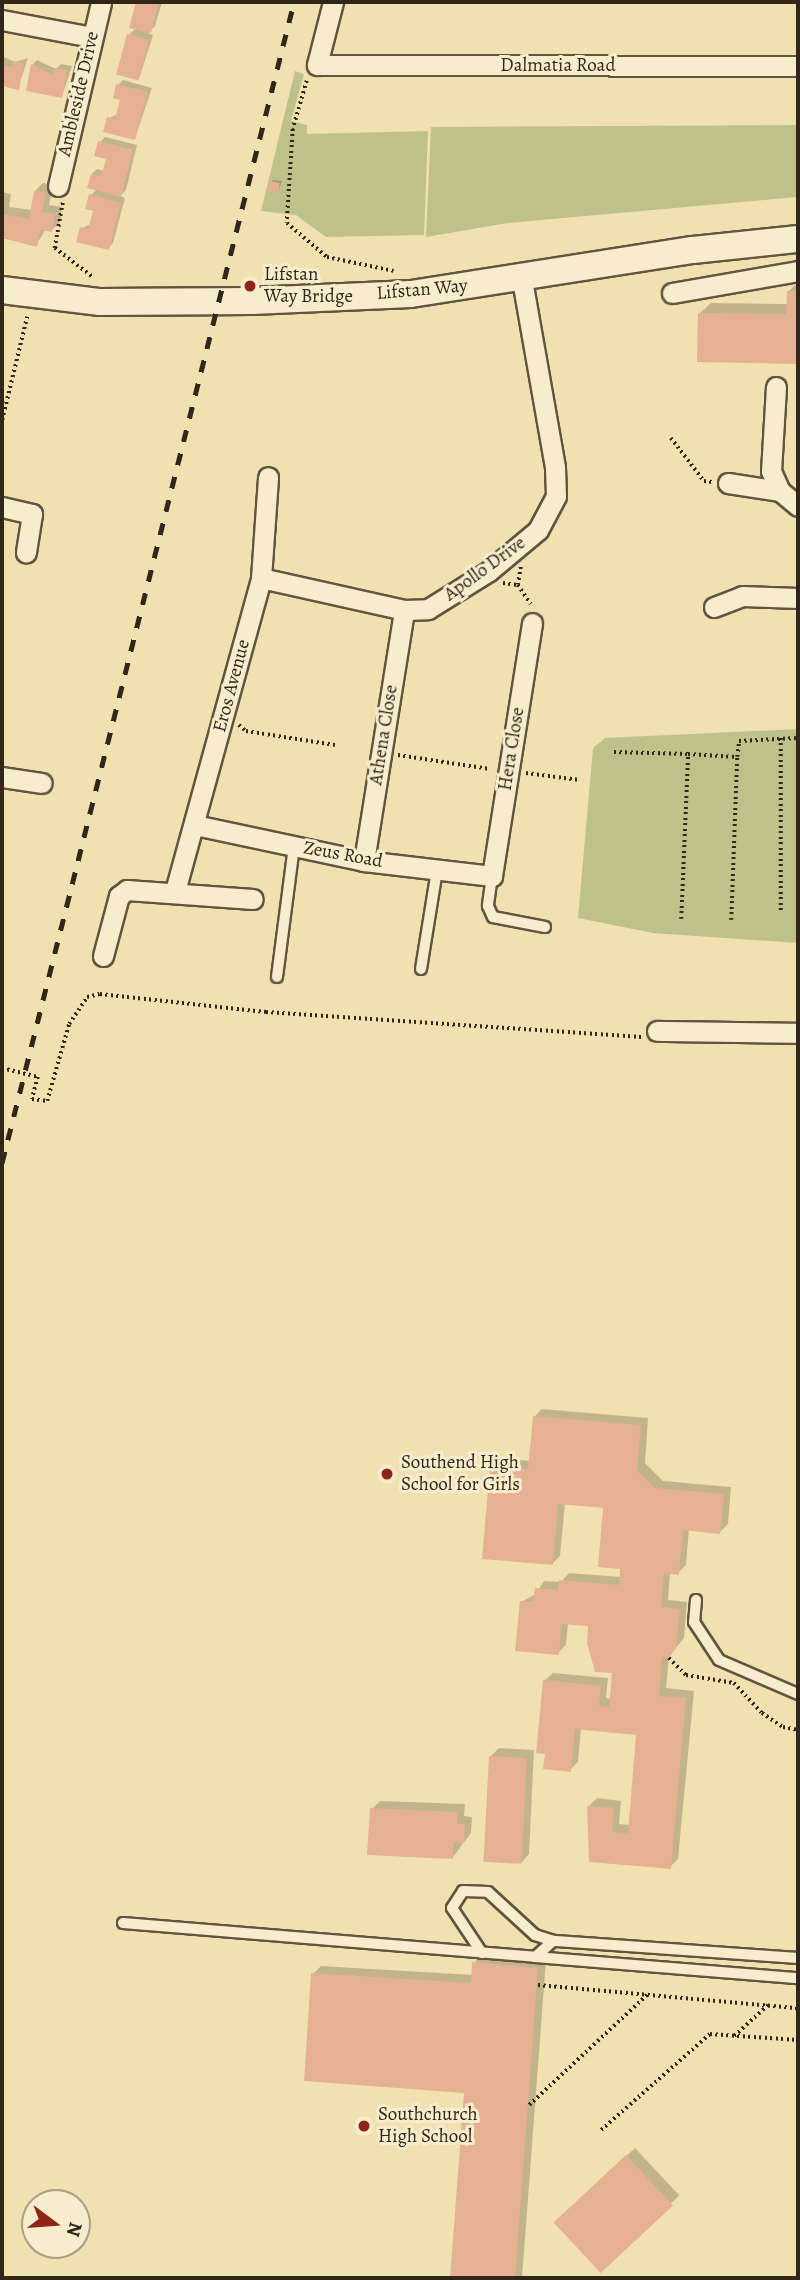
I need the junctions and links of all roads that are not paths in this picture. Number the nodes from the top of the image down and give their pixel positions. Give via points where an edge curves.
1 (101, 2) edge
2 (333, 2) edge
3 (2, 20) edge
4 (92, 37) junction
5 (798, 66) edge
6 (58, 186) road end
7 (798, 239) edge
8 (798, 271) edge
9 (522, 279) junction
10 (2, 290) edge
11 (672, 293) dead end
12 (776, 387) dead end
13 (268, 477) dead end
14 (728, 483) road end
15 (780, 491) junction
16 (798, 506) edge
17 (2, 507) edge
18 (26, 553) dead end
19 (261, 578) junction
20 (798, 598) edge
21 (714, 607) dead end
22 (404, 610) junction
23 (531, 623) road end
24 (2, 777) edge
25 (42, 783) dead end
26 (195, 825) junction
27 (294, 846) junction
28 (364, 861) junction
29 (437, 870) junction
30 (492, 876) junction
31 (176, 891) junction
32 (253, 899) dead end
33 (545, 927) dead end
34 (103, 956) dead end
35 (421, 969) dead end
36 (276, 977) dead end
37 (657, 1031) road end
38 (798, 1033) edge
39 (696, 1600) dead end
40 (798, 1694) edge
41 (123, 1923) dead end
42 (553, 1941) junction
43 (482, 1953) junction
44 (536, 1957) junction
45 (798, 1958) edge
46 (798, 1978) edge

1 - 4 street, Ambleside Drive
2 - 5 street, Dalmatia Road via 317,65
3 - 4 street
4 - 6 street, Ambleside Drive
7 - 9 street, Lifstan Way via 694,250
8 - 11 street
9 - 10 street, Lifstan Way via 411,294 251,302 100,302
9 - 22 street, Apollo Drive via 555,467 556,496 538,530 512,552 428,609
12 - 15 street via 771,471
13 - 19 street, Eros Avenue
14 - 15 street
15 - 16 street
17 - 18 street via 32,514
19 - 22 street, Apollo Drive
19 - 26 street, Eros Avenue
20 - 21 street via 742,596
22 - 28 street, Athena Close
23 - 30 street, Hera Close
24 - 25 street
26 - 27 street, Zeus Road
26 - 31 street, Eros Avenue
27 - 28 street, Zeus Road
27 - 36 lane
28 - 29 street, Zeus Road
29 - 30 street, Zeus Road
29 - 35 lane
30 - 33 lane via 488,905 493,917
31 - 32 street
31 - 34 street via 127,890 119,896
37 - 38 street
39 - 40 lane via 694,1622 719,1660
41 - 43 lane
42 - 43 lane via 535,1935 488,1892 463,1891 452,1908
42 - 44 lane
42 - 45 lane
43 - 44 lane
44 - 46 lane

